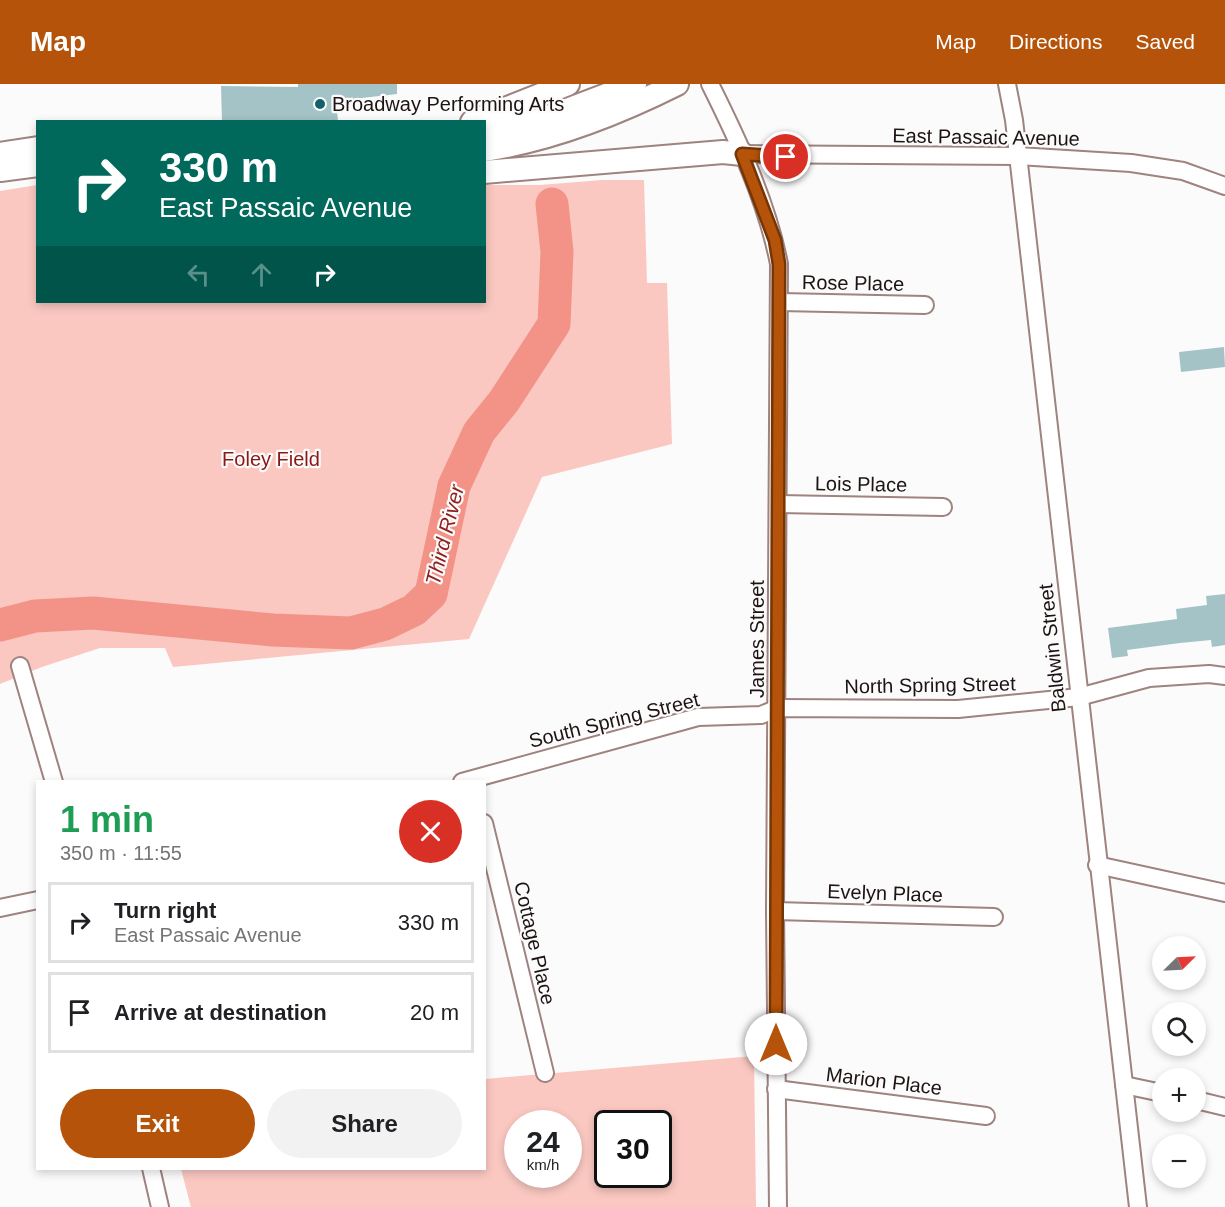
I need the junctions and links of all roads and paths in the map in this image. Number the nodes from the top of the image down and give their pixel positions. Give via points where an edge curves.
1 (568, 84) edge
2 (635, 84) edge
3 (676, 84) edge
4 (1007, 84) edge
5 (712, 89) edge
6 (477, 120) edge
7 (486, 133) edge
8 (36, 148) edge
9 (486, 149) edge
10 (0, 154) edge
11 (742, 154) junction
12 (1018, 156) junction
13 (36, 165) edge
14 (0, 170) edge
15 (486, 172) edge
16 (1225, 186) edge
17 (780, 302) junction
18 (925, 305) dead end
19 (778, 504) junction
20 (943, 507) dead end
21 (20, 666) dead end
22 (1225, 676) edge
23 (1079, 697) junction
24 (778, 708) junction
25 (53, 780) edge
26 (470, 780) edge
27 (486, 831) edge
28 (1097, 865) junction
29 (1225, 893) edge
30 (36, 900) edge
31 (0, 908) edge
32 (775, 911) junction
33 (994, 917) dead end
34 (544, 1073) dead end
35 (1124, 1084) junction
36 (776, 1089) junction
37 (1152, 1091) edge
38 (1206, 1102) edge
39 (1225, 1107) edge
40 (986, 1116) dead end
41 (151, 1170) edge
42 (160, 1207) edge
43 (778, 1207) edge
44 (1138, 1207) edge

1 - 6 main road
2 - 7 main road via 546,118
3 - 9 main road via 605,116
4 - 12 street, Baldwin Street
5 - 11 street, James Street
8 - 10 main road
11 - 12 street, East Passaic Avenue
11 - 15 main road via 723,152
11 - 17 street, James Street via 775,240
12 - 16 street, East Passaic Avenue via 1131,163 1183,171
12 - 23 street, Baldwin Street
13 - 14 main road
17 - 18 street, Rose Place
17 - 19 street, James Street
19 - 20 street, Lois Place
19 - 24 street, James Street
21 - 25 street
22 - 23 street, North Spring Street via 1149,678
23 - 24 street, North Spring Street via 958,709
23 - 28 street, Baldwin Street
24 - 26 street, South Spring Street via 761,714 698,717
24 - 32 street, James Street
27 - 34 street, Cottage Place
28 - 29 street
28 - 35 street, Baldwin Street
30 - 31 street
32 - 33 street, Evelyn Place
32 - 36 street, James Street
35 - 37 street
35 - 44 street, Baldwin Street
36 - 40 street, Marion Place
36 - 43 street, James Street
38 - 39 street
41 - 42 street

